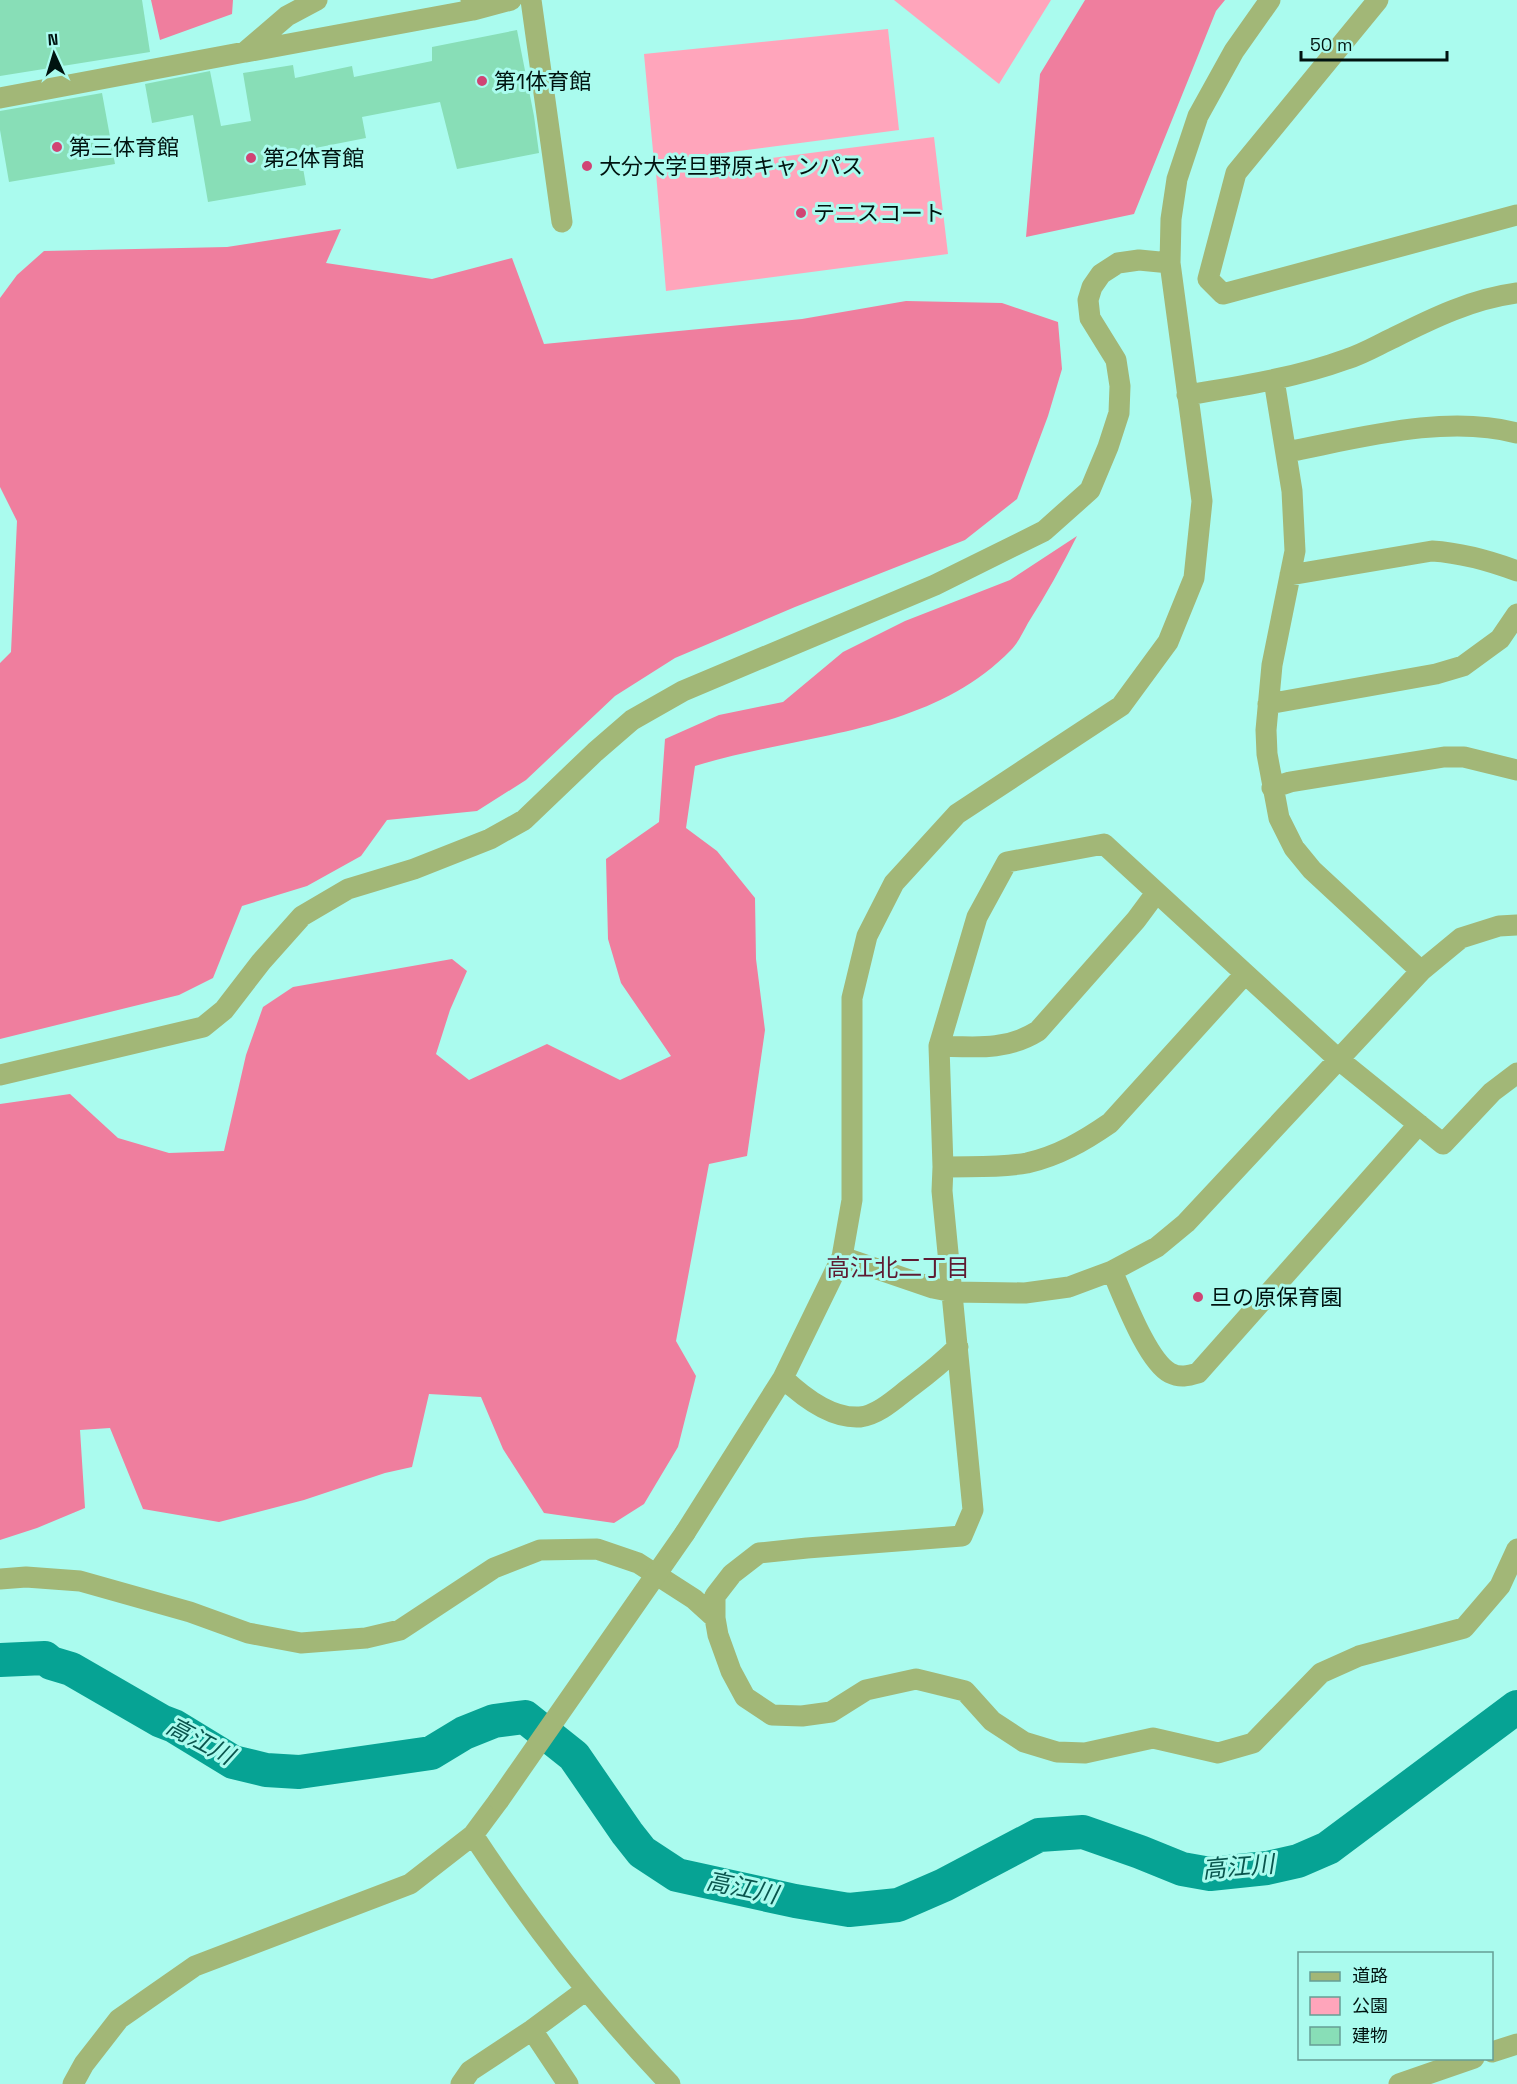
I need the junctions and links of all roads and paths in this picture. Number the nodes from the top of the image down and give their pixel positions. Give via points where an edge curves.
1 (317, 0) edge
2 (511, 0) edge
3 (531, 0) edge
4 (1270, 0) edge
5 (1378, 0) edge
6 (472, 5) edge
7 (245, 52) junction
8 (0, 98) edge
9 (1517, 215) edge
10 (562, 222) dead end
11 (1170, 263) junction
12 (1517, 293) edge
13 (1274, 380) junction
14 (1186, 395) junction
15 (1517, 433) edge
16 (1287, 452) junction
17 (1517, 571) edge
18 (1290, 575) junction
19 (1517, 614) edge
20 (1268, 704) junction
21 (1517, 770) edge
22 (1272, 788) junction
23 (1156, 893) junction
24 (1517, 925) edge
25 (1421, 971) junction
26 (1245, 974) junction
27 (939, 1046) junction
28 (1338, 1059) junction
29 (1517, 1073) edge
30 (0, 1075) edge
31 (1419, 1124) junction
32 (943, 1167) junction
33 (842, 1257) junction
34 (1112, 1271) junction
35 (953, 1292) junction
36 (958, 1347) junction
37 (783, 1378) junction
38 (1517, 1549) edge
39 (0, 1579) edge
40 (714, 1618) junction
41 (473, 1835) junction
42 (586, 1990) junction
43 (532, 2030) junction
44 (1517, 2044) edge
45 (1493, 2051) edge
46 (1467, 2060) edge
47 (72, 2084) edge
48 (461, 2084) edge
49 (568, 2084) edge
50 (670, 2084) edge
51 (1399, 2084) edge

1 - 7 street via 287,16
2 - 6 street
3 - 10 street
4 - 11 street via 1234,51 1198,116 1177,179
5 - 9 street via 1236,173 1208,279 1223,294
6 - 7 street
7 - 8 street
11 - 14 street
11 - 30 street via 1118,263 1101,274 1092,287 1088,300 1090,318 1116,360 1119,413 1090,490 1044,531 935,585 683,691 632,720 524,820 490,839 414,869 348,889 302,916 224,1010 203,1027
12 - 13 street via 1468,304 1350,358
13 - 14 street
13 - 16 street
14 - 33 street via 1202,501 1194,578 1168,642 1121,705 957,814 894,884 867,936 852,998 852,1200
15 - 16 street via 1492,426 1427,427
16 - 18 street via 1295,539
17 - 18 street via 1478,557 1432,550
18 - 20 street
19 - 20 street via 1500,639 1463,666
20 - 22 street via 1267,754
21 - 22 street via 1444,756
22 - 25 street via 1279,818 1294,848 1312,870
23 - 26 street
23 - 27 street via 1038,1031 1022,1041 1001,1045
23 - 27 street via 1104,844 1006,862 977,917
24 - 25 street via 1499,926 1461,938
25 - 28 street
26 - 28 street
26 - 32 street via 1110,1124 1093,1135 1027,1163
27 - 32 street
28 - 31 street
28 - 34 street via 1186,1224 1157,1247
29 - 31 street via 1491,1092 1443,1144
31 - 34 street via 1198,1373 1185,1377 1170,1373 1159,1362 1137,1328
32 - 35 street
33 - 35 street
33 - 37 street
34 - 35 street via 1069,1287 1025,1293
35 - 36 street
36 - 37 street via 890,1402 861,1417 839,1415 801,1395
36 - 40 street via 973,1510 962,1536 759,1553 732,1574 715,1596
37 - 41 street, bridge via 685,1533
38 - 40 street via 1500,1586 1464,1628 1359,1656 1321,1673 1253,1743 1218,1753 1153,1738 1085,1754 1057,1752 1024,1742 992,1721 965,1691 916,1679 866,1690 831,1712 772,1715 745,1697 731,1671
39 - 40 street via 80,1581 248,1633 301,1643 366,1638 400,1629 494,1568 540,1550 597,1549 638,1563 694,1599
41 - 42 street
41 - 47 street via 410,1884 195,1966 119,2019
42 - 43 street
42 - 50 street
43 - 48 street via 470,2071
43 - 49 street
44 - 45 street
46 - 51 street

